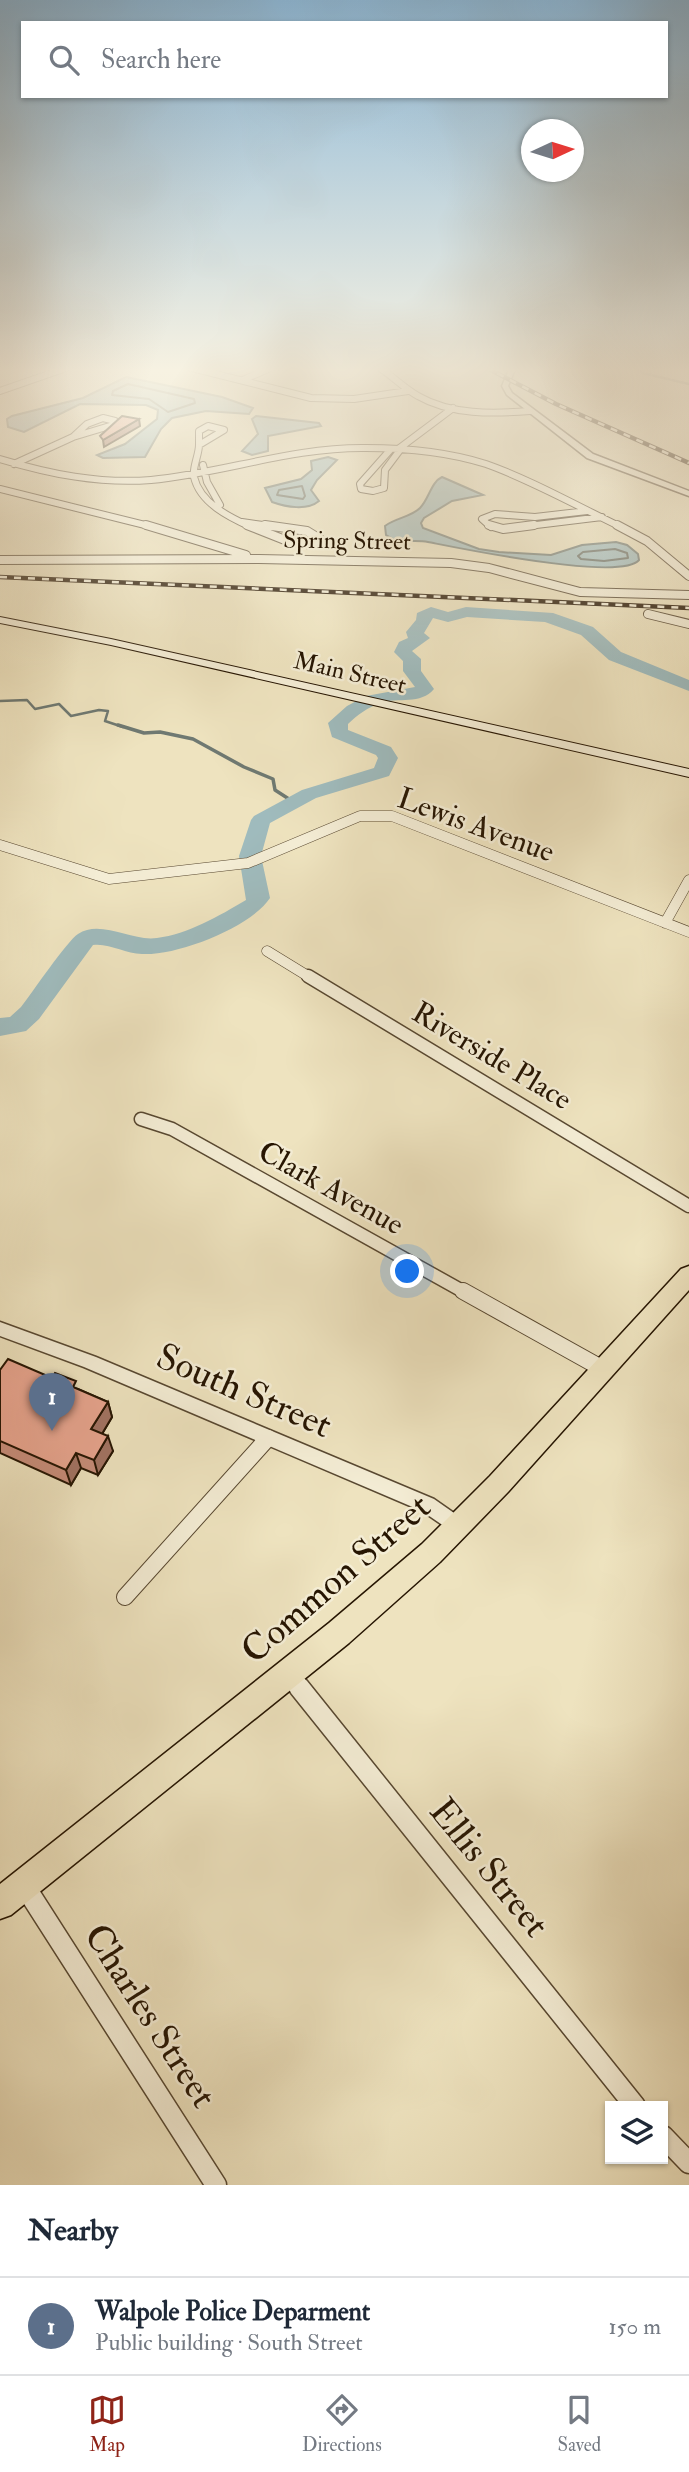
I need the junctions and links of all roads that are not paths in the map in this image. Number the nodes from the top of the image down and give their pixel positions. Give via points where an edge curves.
1 (39, 469) edge
2 (194, 469) edge
3 (203, 469) edge
4 (223, 469) edge
5 (375, 469) joint
6 (497, 469) edge
7 (621, 469) edge
8 (385, 470) joint
9 (204, 473) junction
10 (193, 475) junction
11 (0, 489) edge
12 (689, 494) edge
13 (587, 510) junction
14 (224, 511) junction
15 (602, 517) junction
16 (242, 522) junction
17 (259, 559) junction
18 (0, 560) edge
19 (689, 576) edge
20 (689, 594) edge
21 (648, 614) dead end
22 (0, 620) edge
23 (689, 624) edge
24 (689, 773) edge
25 (0, 845) edge
26 (689, 880) edge
27 (665, 923) junction
28 (689, 932) edge
29 (267, 951) dead end
30 (141, 1119) dead end
31 (689, 1206) edge
32 (689, 1275) edge
33 (0, 1329) edge
34 (603, 1369) junction
35 (268, 1438) junction
36 (457, 1527) junction
37 (125, 1597) dead end
38 (288, 1673) junction
39 (194, 1750) joint
40 (101, 1823) joint
41 (24, 1884) junction
42 (0, 1904) edge
43 (631, 2101) edge
44 (668, 2141) edge
45 (689, 2163) edge
46 (216, 2185) edge

1 - 10 street via 112,481
2 - 10 street
3 - 9 street
4 - 9 street
5 - 8 street
5 - 8 street via 360,484 361,489 384,488
6 - 13 street
7 - 12 street
9 - 10 street
9 - 14 street
10 - 14 street via 208,501
11 - 17 street
13 - 15 street
13 - 15 street via 535,517 489,514 482,519 492,528 503,529
14 - 16 street
15 - 19 street via 647,541
16 - 16 street via 297,544 314,545 320,539 307,531
17 - 18 street, Spring Street
17 - 20 street, Spring Street via 465,564 580,592
21 - 23 street
22 - 24 main road, Main Street
25 - 27 street, Lewis Avenue via 109,879 253,861 360,816 391,816
26 - 27 street
27 - 28 street, Lewis Avenue
29 - 31 street, Riverside Place
30 - 34 street, Clark Avenue via 172,1129
32 - 34 main road, Common Street
33 - 35 street, South Street
34 - 36 main road, Common Street
35 - 36 street, South Street via 428,1504
35 - 37 street
36 - 38 main road, Common Street via 386,1593
38 - 39 main road, Common Street
38 - 43 street, Ellis Street
39 - 40 main road, Common Street
40 - 41 main road, Common Street
41 - 42 main road, Common Street
41 - 46 street, Charles Street
44 - 45 street

